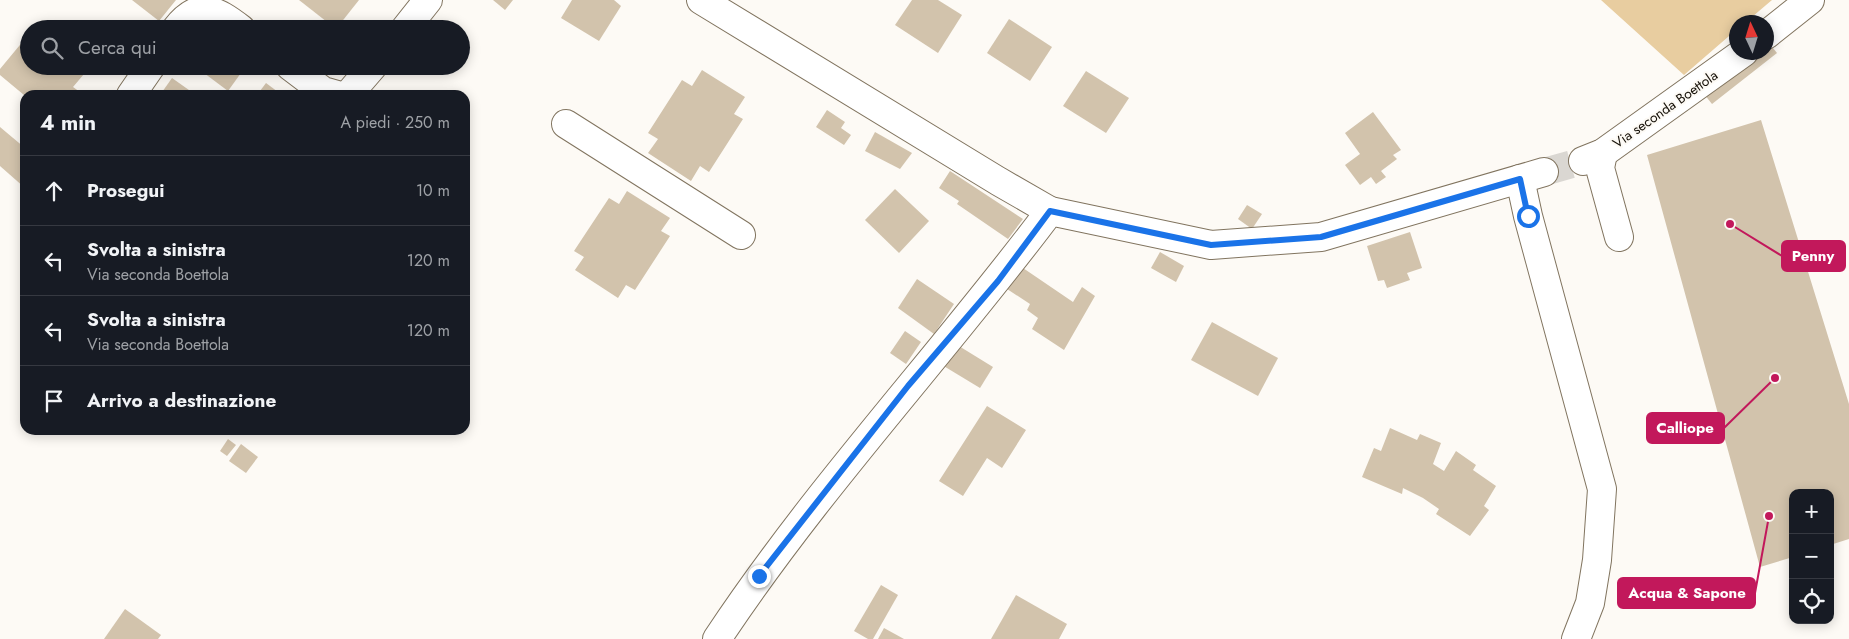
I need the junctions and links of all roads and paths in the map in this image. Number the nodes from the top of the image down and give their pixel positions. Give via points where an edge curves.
1 (428, 0) edge
2 (700, 0) edge
3 (1810, 0) edge
4 (182, 20) edge
5 (229, 20) edge
6 (412, 20) edge
7 (1774, 29) edge
8 (1732, 60) edge
9 (144, 75) edge
10 (302, 75) edge
11 (366, 75) edge
12 (134, 90) edge
13 (322, 90) edge
14 (352, 90) edge
15 (566, 124) dead end
16 (1050, 211) junction
17 (741, 235) dead end
18 (1619, 238) dead end
19 (717, 639) edge
20 (1576, 639) edge

1 - 6 street
2 - 16 street
3 - 7 street
4 - 5 street via 186,14 199,8 216,10
8 - 18 street, Via seconda Boettola via 1593,157 1600,168
9 - 12 street
10 - 13 street
11 - 14 street
15 - 17 street
16 - 19 street via 998,281 908,386 759,576
16 - 20 street via 1221,245 1321,237 1532,175 1528,216 1602,489 1592,594

